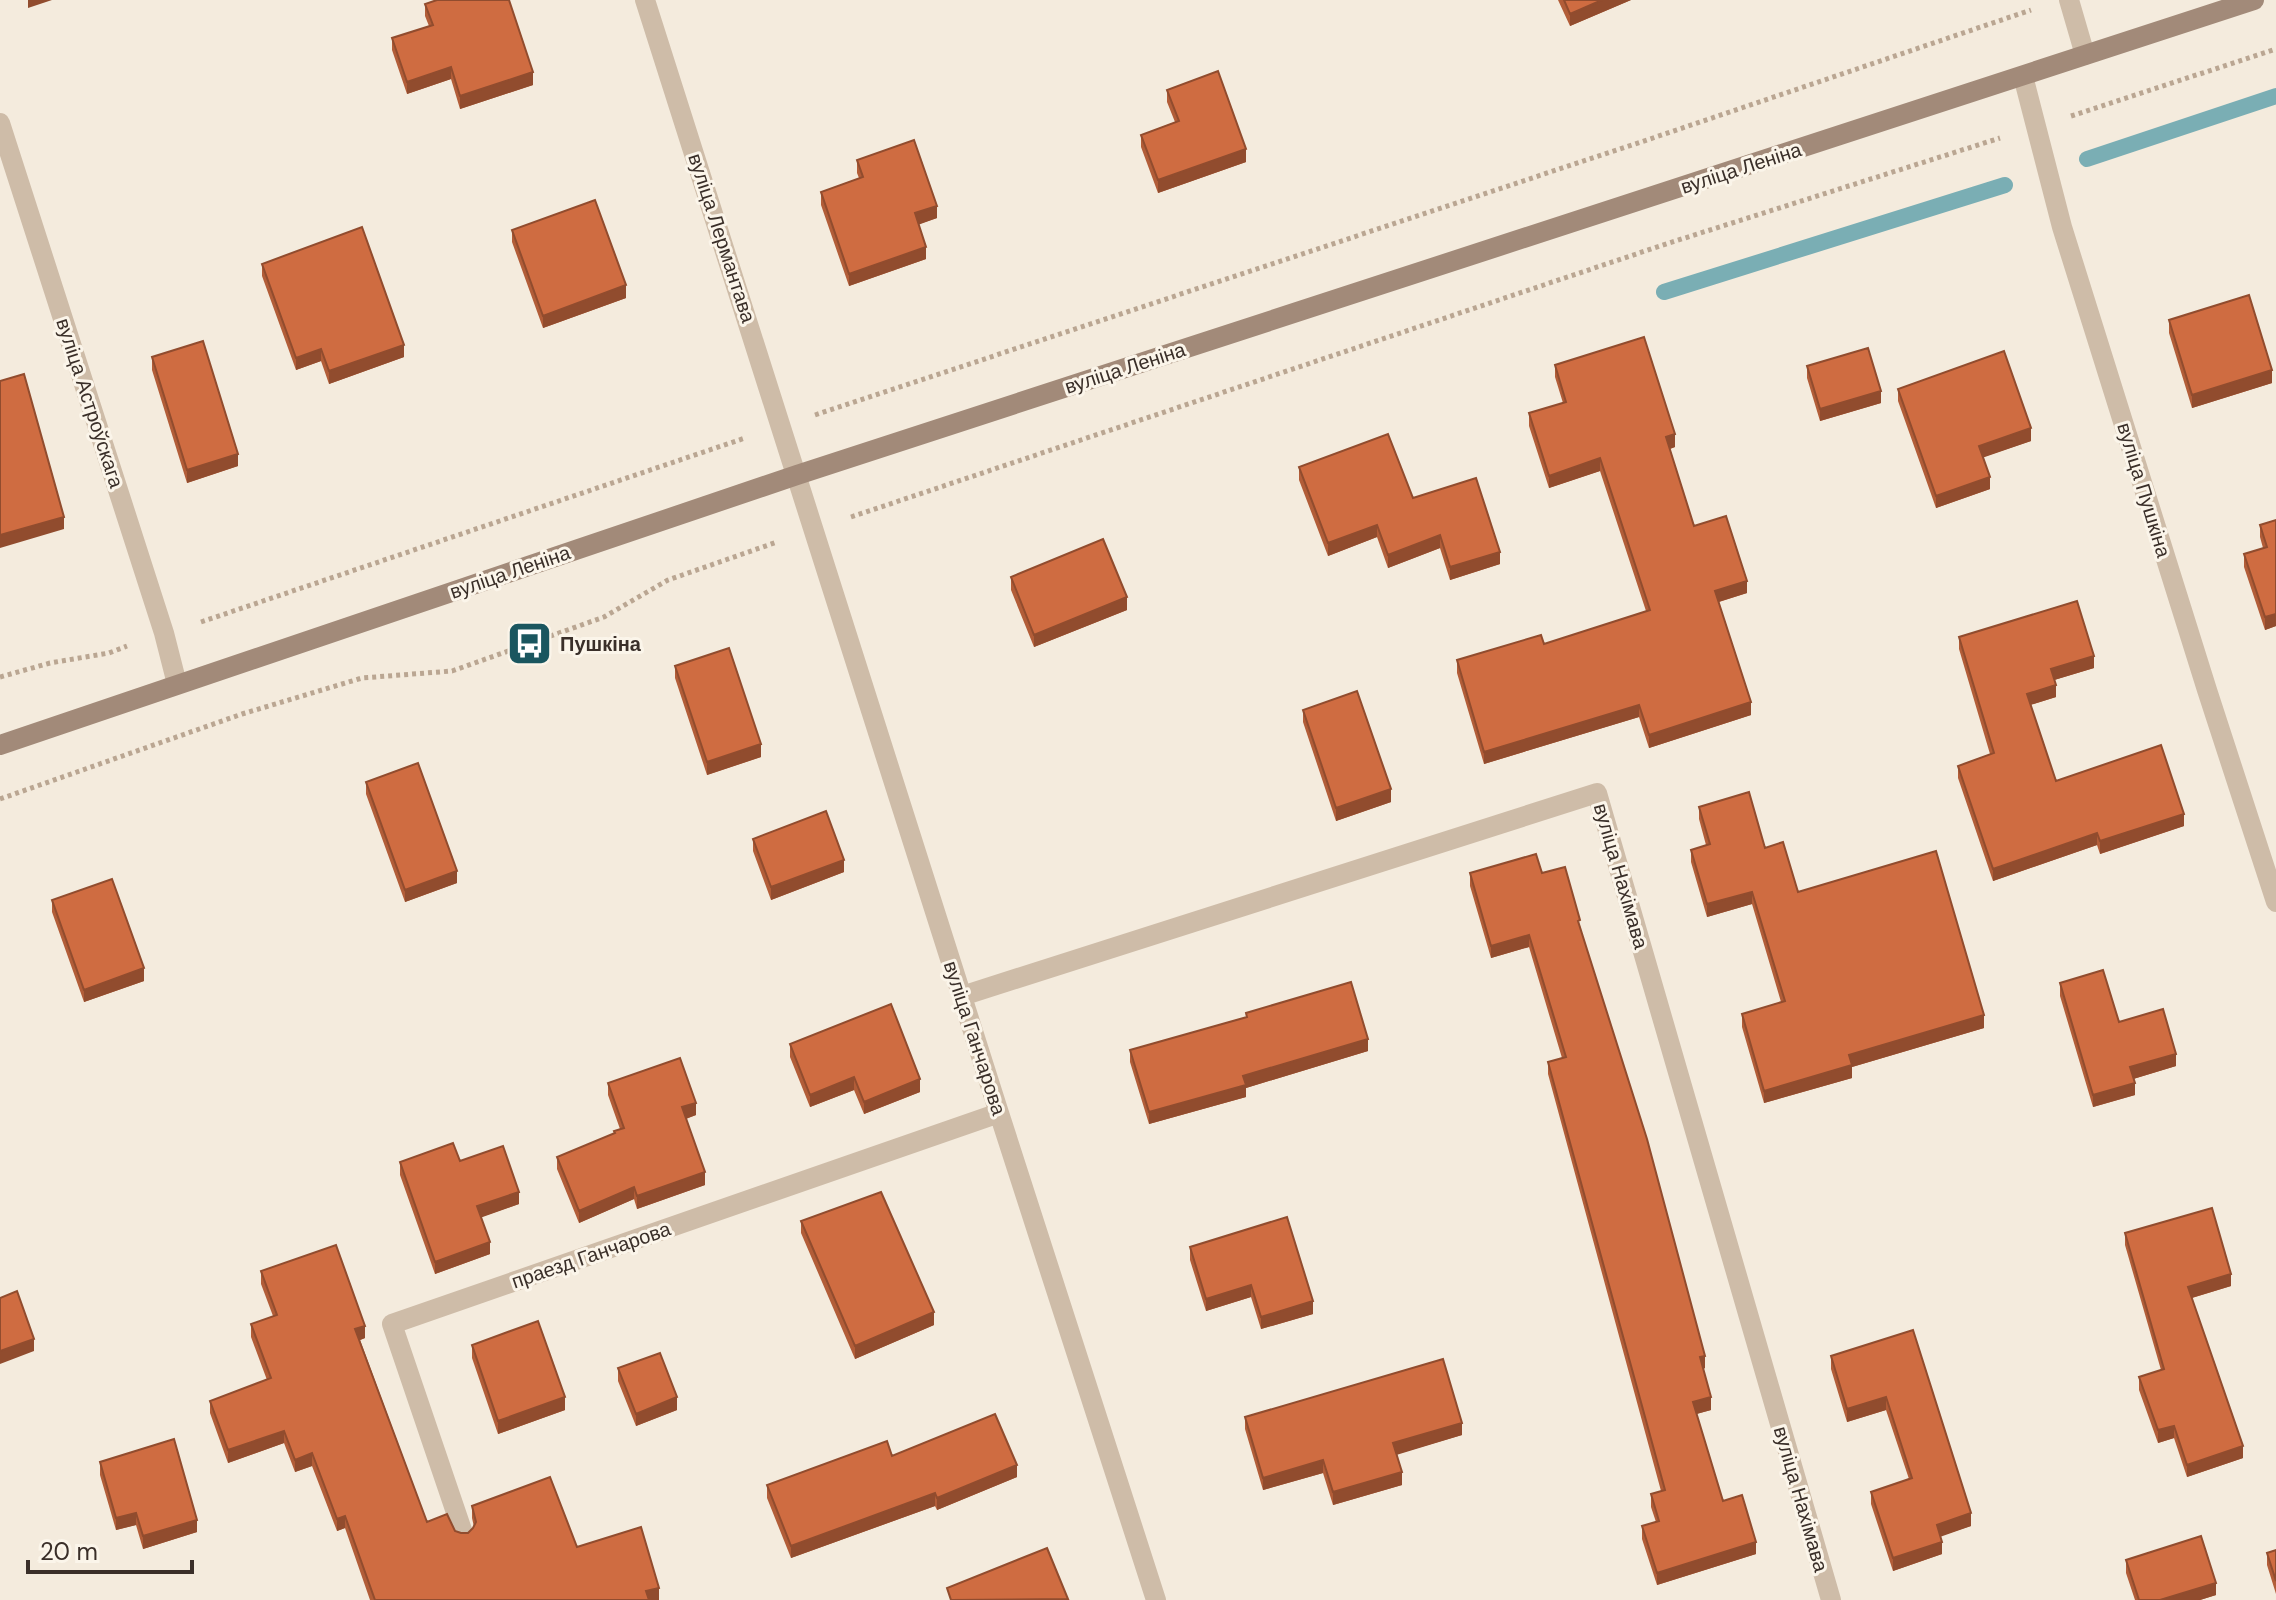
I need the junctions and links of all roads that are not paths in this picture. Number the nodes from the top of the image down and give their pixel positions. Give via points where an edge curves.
1 (645, 0) edge
2 (2069, 0) edge
3 (2254, 0) edge
4 (2085, 55) junction
5 (2023, 76) junction
6 (0, 123) edge
7 (797, 475) junction
8 (177, 684) junction
9 (0, 745) edge
10 (2276, 902) edge
11 (962, 996) junction
12 (999, 1113) junction
13 (463, 1533) edge
14 (1156, 1600) edge
15 (1831, 1600) edge

1 - 7 street, вуліца Лермантава
2 - 4 street
3 - 4 main road, вуліца Леніна
4 - 5 main road, вуліца Леніна
5 - 7 main road, вуліца Леніна
5 - 10 street, вуліца Пушкіна via 2072,257
6 - 8 street, вуліца Астроўскага
7 - 8 main road, вуліца Леніна
7 - 11 street, вуліца Ганчарова
8 - 9 main road, вуліца Леніна
11 - 12 street, вуліца Ганчарова
11 - 15 street, вуліца Нахімава via 1597,793
12 - 13 street, праезд Ганчарова via 392,1324
12 - 14 street, вуліца Ганчарова

